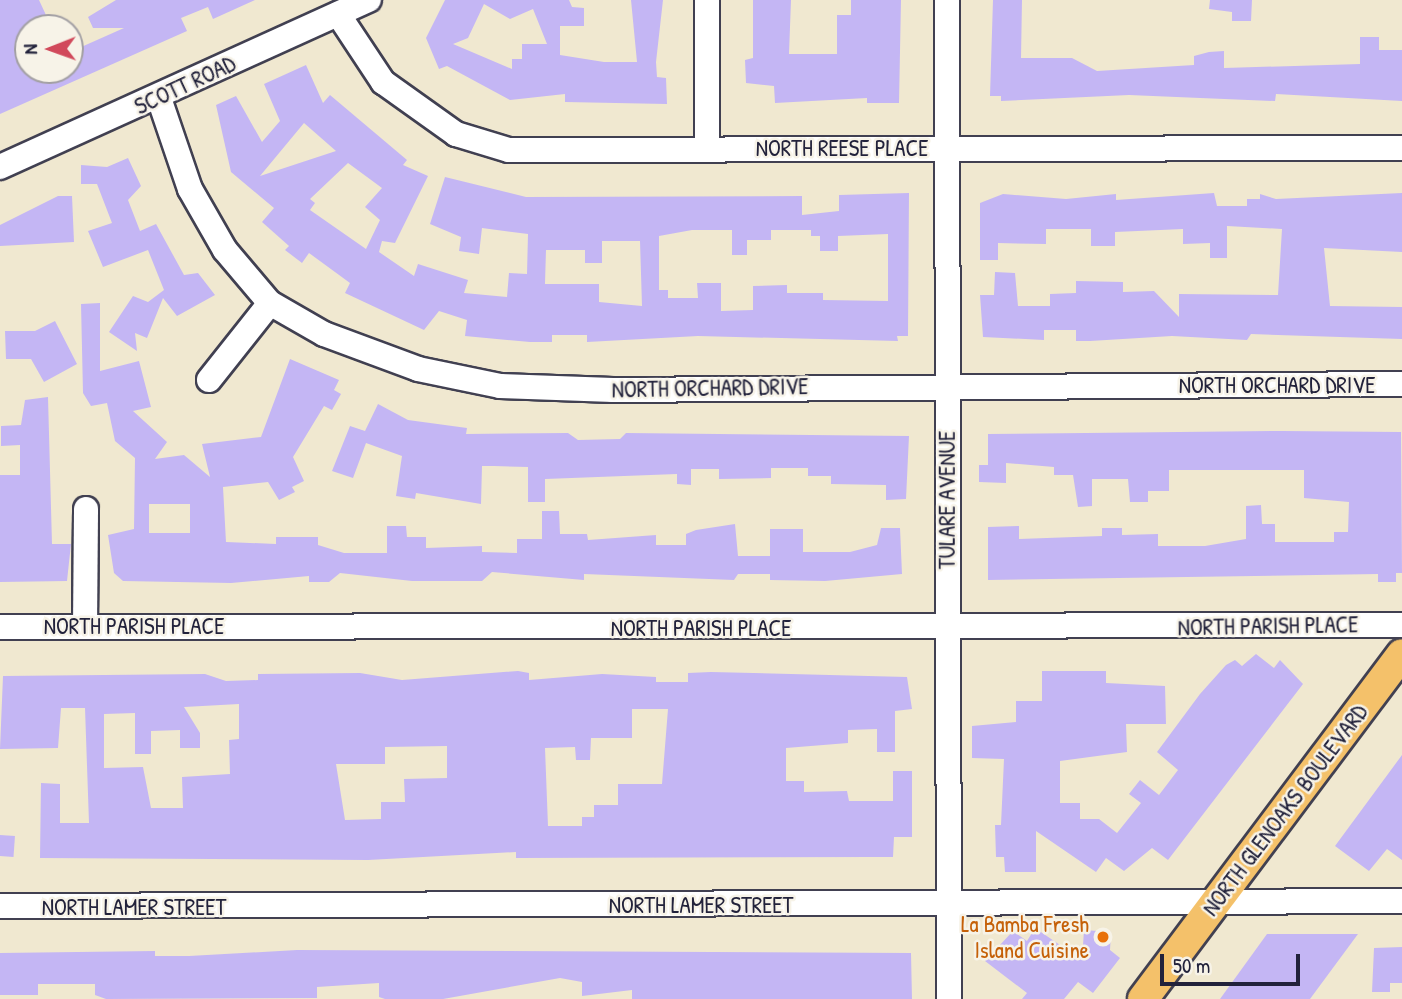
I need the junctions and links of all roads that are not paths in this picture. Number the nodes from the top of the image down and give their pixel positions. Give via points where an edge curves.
1 (369, 0) edge
2 (707, 0) edge
3 (947, 0) edge
4 (338, 14) junction
5 (159, 98) junction
6 (947, 148) junction
7 (1402, 148) edge
8 (707, 149) junction
9 (0, 167) edge
10 (270, 303) junction
11 (209, 380) dead end
12 (1402, 384) edge
13 (947, 386) junction
14 (86, 509) dead end
15 (1402, 625) edge
16 (85, 626) junction
17 (0, 627) edge
18 (947, 629) junction
19 (1402, 654) edge
20 (1216, 901) junction
21 (1402, 901) edge
22 (950, 904) junction
23 (0, 906) edge
24 (949, 999) edge
25 (1143, 999) edge

1 - 4 street, SCOTT ROAD
2 - 8 street
3 - 6 street, TULARE AVENUE
4 - 5 street, SCOTT ROAD
4 - 8 street, NORTH REESE PLACE via 383,82 456,134 509,149
5 - 9 street, SCOTT ROAD
5 - 10 street, NORTH ORCHARD DRIVE via 190,189 226,250
6 - 7 street, NORTH REESE PLACE
6 - 8 street, NORTH REESE PLACE
6 - 13 street, TULARE AVENUE
10 - 11 street
10 - 13 street, NORTH ORCHARD DRIVE via 324,334 418,369 500,386
12 - 13 street, NORTH ORCHARD DRIVE
13 - 18 street, TULARE AVENUE
14 - 16 street
15 - 18 street, NORTH PARISH PLACE
16 - 17 street, NORTH PARISH PLACE
16 - 18 street, NORTH PARISH PLACE
18 - 22 street, TULARE AVENUE
19 - 20 main road, NORTH GLENOAKS BOULEVARD
20 - 21 street, NORTH LAMER STREET
20 - 22 street, NORTH LAMER STREET
20 - 25 main road, NORTH GLENOAKS BOULEVARD
22 - 23 street, NORTH LAMER STREET
22 - 24 street, TULARE AVENUE

